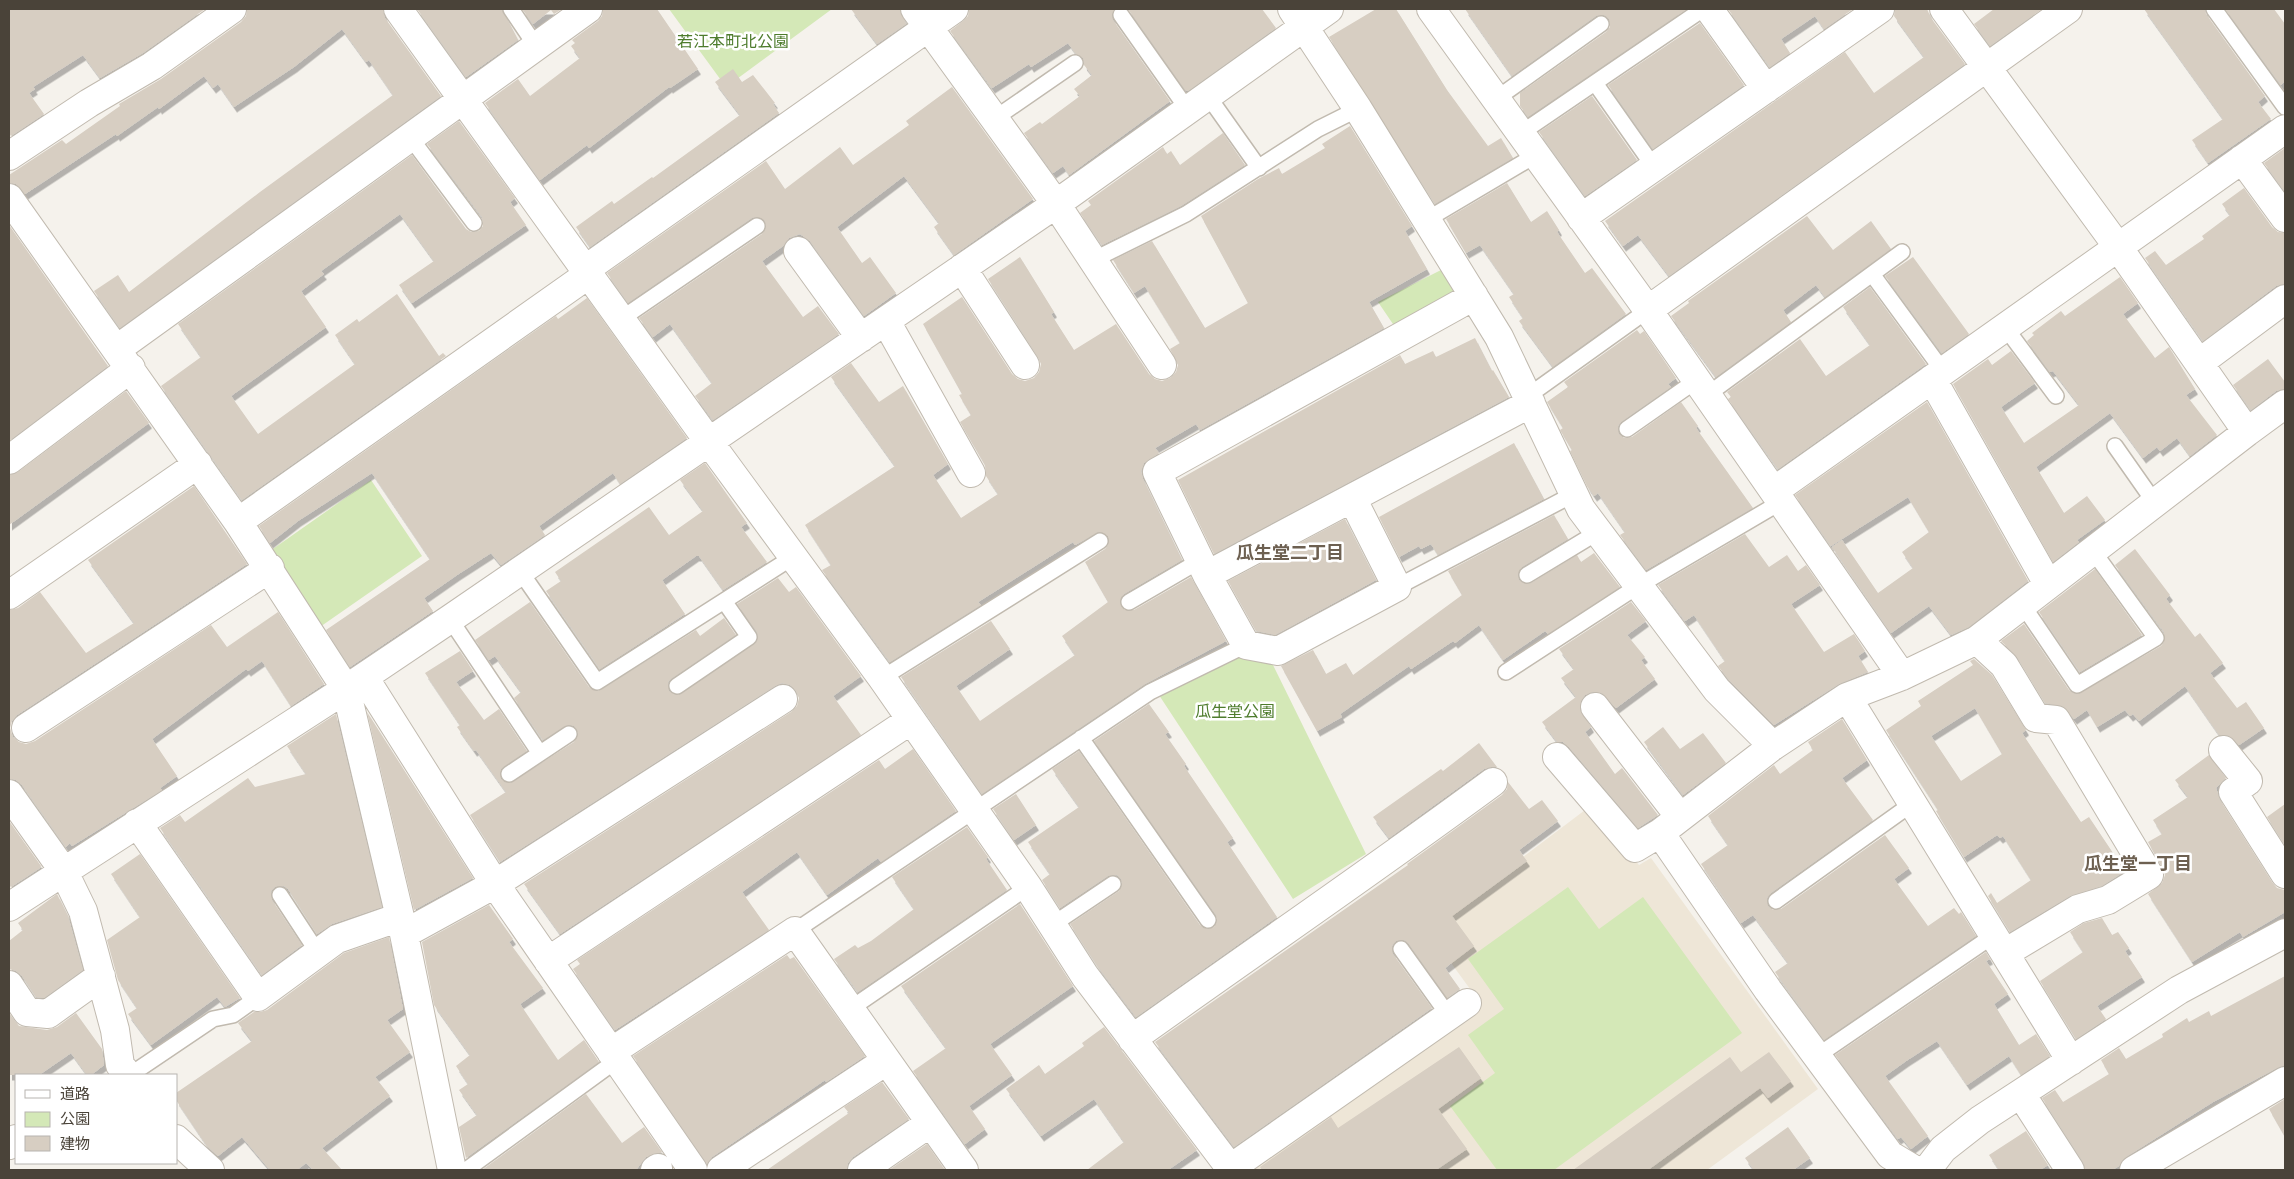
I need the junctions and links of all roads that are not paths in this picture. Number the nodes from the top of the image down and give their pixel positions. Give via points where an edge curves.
1 (232, 9) edge
2 (398, 9) edge
3 (511, 9) edge
4 (588, 9) edge
5 (954, 9) edge
6 (1329, 9) edge
7 (1431, 9) edge
8 (1703, 9) edge
9 (1709, 9) edge
10 (1880, 9) edge
11 (1944, 9) edge
12 (2068, 9) edge
13 (2214, 9) edge
14 (1121, 15) dead end
15 (921, 18) edge
16 (1298, 18) edge
17 (1601, 24) dead end
18 (536, 46) junction
19 (1075, 63) dead end
20 (1985, 67) junction
21 (1595, 83) junction
22 (1766, 89) junction
23 (464, 98) junction
24 (1496, 99) junction
25 (1198, 103) junction
26 (2285, 107) edge
27 (1358, 109) junction
28 (994, 119) junction
29 (2285, 129) edge
30 (1521, 133) junction
31 (410, 137) junction
32 (1536, 155) junction
33 (9, 156) edge
34 (2242, 159) junction
35 (1654, 167) junction
36 (1259, 168) junction
37 (9, 198) edge
38 (1056, 204) junction
39 (1581, 218) junction
40 (2285, 218) edge
41 (1426, 220) junction
42 (474, 222) dead end
43 (757, 226) dead end
44 (2118, 247) junction
45 (798, 251) dead end
46 (1902, 252) dead end
47 (1093, 260) junction
48 (962, 268) junction
49 (587, 272) junction
50 (1872, 274) junction
51 (1474, 296) junction
52 (2285, 299) edge
53 (1648, 310) junction
54 (621, 319) junction
55 (886, 320) junction
56 (2005, 327) junction
57 (861, 338) junction
58 (124, 358) junction
59 (2199, 363) junction
60 (1024, 365) dead end
61 (1162, 366) dead end
62 (1938, 375) junction
63 (1702, 387) junction
64 (2056, 396) dead end
65 (1529, 400) junction
66 (2285, 404) edge
67 (1627, 429) dead end
68 (2247, 432) junction
69 (709, 442) junction
70 (2115, 446) dead end
71 (9, 460) edge
72 (198, 464) junction
73 (971, 473) dead end
74 (1574, 494) junction
75 (1777, 496) junction
76 (1352, 498) junction
77 (2155, 503) junction
78 (238, 522) junction
79 (1598, 532) junction
80 (1100, 541) dead end
81 (2093, 551) junction
82 (793, 557) junction
83 (270, 568) junction
84 (1204, 568) junction
85 (520, 571) junction
86 (1527, 575) dead end
87 (2048, 584) junction
88 (1638, 586) junction
89 (1397, 588) junction
90 (9, 595) edge
91 (724, 601) junction
92 (1129, 602) dead end
93 (2022, 604) junction
94 (450, 619) junction
95 (1977, 640) junction
96 (1246, 645) junction
97 (1506, 672) dead end
98 (1902, 676) junction
99 (882, 678) junction
100 (355, 683) junction
101 (678, 686) dead end
102 (1847, 696) junction
103 (783, 699) dead end
104 (1595, 707) dead end
105 (911, 720) junction
106 (26, 728) dead end
107 (569, 734) dead end
108 (1082, 738) junction
109 (1773, 746) junction
110 (2223, 750) dead end
111 (539, 752) junction
112 (1557, 757) dead end
113 (508, 774) dead end
114 (1493, 782) dead end
115 (9, 794) edge
116 (1913, 803) junction
117 (975, 810) junction
118 (137, 823) junction
119 (1670, 825) junction
120 (63, 870) junction
121 (2285, 874) edge
122 (495, 884) junction
123 (1113, 884) dead end
124 (1028, 887) junction
125 (280, 895) dead end
126 (1776, 901) dead end
127 (9, 906) edge
128 (1208, 920) dead end
129 (402, 925) junction
130 (1052, 925) junction
131 (795, 931) junction
132 (2285, 934) edge
133 (2000, 944) junction
134 (1401, 949) dead end
135 (318, 953) junction
136 (548, 961) junction
137 (101, 976) junction
138 (9, 985) edge
139 (258, 997) junction
140 (850, 1009) junction
141 (1458, 1009) joint
142 (1132, 1039) junction
143 (614, 1056) junction
144 (1817, 1056) junction
145 (886, 1061) junction
146 (2071, 1061) junction
147 (121, 1073) edge
148 (2285, 1081) edge
149 (2021, 1094) junction
150 (930, 1123) junction
151 (178, 1141) edge
152 (1230, 1169) edge
153 (210, 1170) edge
154 (452, 1170) edge
155 (466, 1170) edge
156 (693, 1170) edge
157 (720, 1170) edge
158 (862, 1170) edge
159 (964, 1170) edge
160 (1915, 1170) edge
161 (1927, 1170) edge
162 (2070, 1170) edge
163 (2134, 1170) edge

1 - 33 street via 152,66
2 - 23 street
3 - 18 lane
4 - 18 street
5 - 15 street
6 - 16 street
7 - 24 street
8 - 21 lane
9 - 22 street
10 - 22 street
11 - 20 street
12 - 20 street
13 - 26 lane
14 - 25 lane
15 - 28 street
15 - 49 street
16 - 25 street
16 - 27 street
17 - 24 lane
18 - 23 street
19 - 28 lane
20 - 44 street
20 - 53 street
21 - 30 lane
21 - 35 lane
22 - 35 street
23 - 31 street
23 - 49 street
24 - 30 street
25 - 36 lane
25 - 38 street
27 - 36 lane via 1318,129
27 - 41 street
28 - 38 street
29 - 34 street
30 - 32 street
31 - 42 lane
31 - 58 street
32 - 39 street
32 - 41 lane
34 - 40 street
34 - 44 street
35 - 39 street
36 - 47 lane via 1186,214
37 - 58 street
38 - 47 street
38 - 48 street
39 - 53 street
41 - 51 street
43 - 54 lane
44 - 56 street
44 - 59 street
45 - 57 street
46 - 50 lane
47 - 61 street
48 - 55 street
48 - 60 street
49 - 54 street
49 - 78 street
50 - 62 lane
50 - 63 lane
51 - 65 street via 1499,337
51 - 84 street via 1157,472
52 - 59 street
53 - 63 street
53 - 65 lane
54 - 69 street
55 - 57 street
55 - 73 street
56 - 62 street
56 - 64 lane
57 - 69 street
58 - 71 street
58 - 72 street
59 - 68 street
62 - 75 street
62 - 87 street
63 - 67 lane
63 - 75 street
65 - 74 street
65 - 76 street
66 - 68 street
68 - 77 street
69 - 82 street
69 - 85 street
70 - 77 lane
72 - 78 street
72 - 90 street
74 - 79 street
74 - 89 lane
75 - 88 lane
75 - 98 street
76 - 84 street
76 - 89 street
77 - 81 street
78 - 83 street
79 - 86 lane
79 - 88 street
80 - 99 lane
81 - 87 street
81 - 93 lane via 2156,638 2077,684
82 - 91 lane
82 - 99 street
83 - 100 street
83 - 106 street
84 - 92 lane
84 - 96 street
85 - 91 lane via 597,682
85 - 94 street
87 - 93 street
88 - 97 lane
88 - 109 street via 1716,690
89 - 96 street via 1278,650
91 - 101 lane via 749,637
93 - 95 street
94 - 100 street
94 - 111 lane
95 - 98 street
95 - 133 street via 2004,665 2036,718 2056,720 2149,875 2108,900 2078,909
96 - 108 lane via 1150,692
98 - 102 street
99 - 105 street
100 - 118 street
100 - 122 street
100 - 129 street
102 - 109 street
102 - 116 street
103 - 122 street
104 - 119 street
105 - 117 street
105 - 136 street
107 - 111 lane
108 - 117 lane
108 - 128 lane
109 - 119 street
110 - 121 street via 2248,782 2233,792
111 - 113 lane
112 - 119 street via 1636,848
114 - 142 street via 1385,862
115 - 120 street
116 - 126 lane
116 - 133 street
117 - 124 street
117 - 131 lane
118 - 120 street
118 - 139 street
119 - 144 street via 1762,982
120 - 127 street
120 - 137 street via 83,910
122 - 129 street
122 - 136 street
123 - 130 lane
124 - 130 street
124 - 140 lane
125 - 135 lane
129 - 135 street via 337,939
129 - 154 street
130 - 142 street
131 - 140 street
131 - 143 street
132 - 146 street via 2179,990
133 - 144 lane
133 - 146 street
134 - 141 lane
135 - 139 street
136 - 143 street
137 - 138 street via 48,1014 27,1012
137 - 147 street via 115,1030
139 - 147 lane via 232,1015 213,1019
140 - 145 street
141 - 152 street
142 - 152 street
143 - 155 lane
143 - 156 street
144 - 160 street via 1890,1155
145 - 150 street
145 - 157 street
146 - 149 street
148 - 163 street
149 - 161 street via 1980,1120 1944,1149
149 - 162 street
150 - 158 street
150 - 159 street
151 - 153 street

